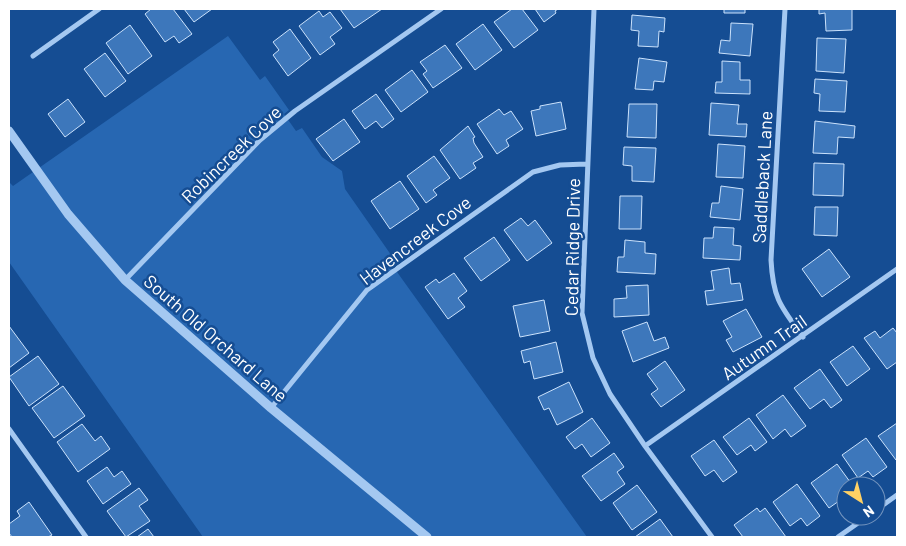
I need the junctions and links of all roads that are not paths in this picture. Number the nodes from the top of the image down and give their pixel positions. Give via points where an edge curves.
1 (99, 9) edge
2 (441, 9) edge
3 (594, 9) edge
4 (785, 9) edge
5 (33, 56) dead end
6 (10, 136) edge
7 (586, 164) junction
8 (897, 269) edge
9 (125, 280) junction
10 (803, 337) junction
11 (270, 408) junction
12 (9, 429) edge
13 (645, 446) junction
14 (897, 495) edge
15 (886, 503) edge
16 (854, 526) edge
17 (86, 537) edge
18 (427, 537) edge
19 (712, 537) edge
20 (838, 537) edge

1 - 5 street
2 - 9 street, Robincreek Cove via 286,118 260,140
3 - 7 street, Cedar Ridge Drive
4 - 10 street, Saddleback Lane via 772,285 781,307
6 - 9 street, South Old Orchard Lane via 68,214
7 - 11 street, Havencreek Cove via 533,172 367,290
7 - 13 street, Cedar Ridge Drive via 582,313 593,358 610,394
8 - 10 street, Autumn Trail
9 - 11 street, South Old Orchard Lane
10 - 13 street, Autumn Trail
11 - 18 street, South Old Orchard Lane
12 - 17 street
13 - 19 street, Cedar Ridge Drive
14 - 15 street
16 - 20 street

